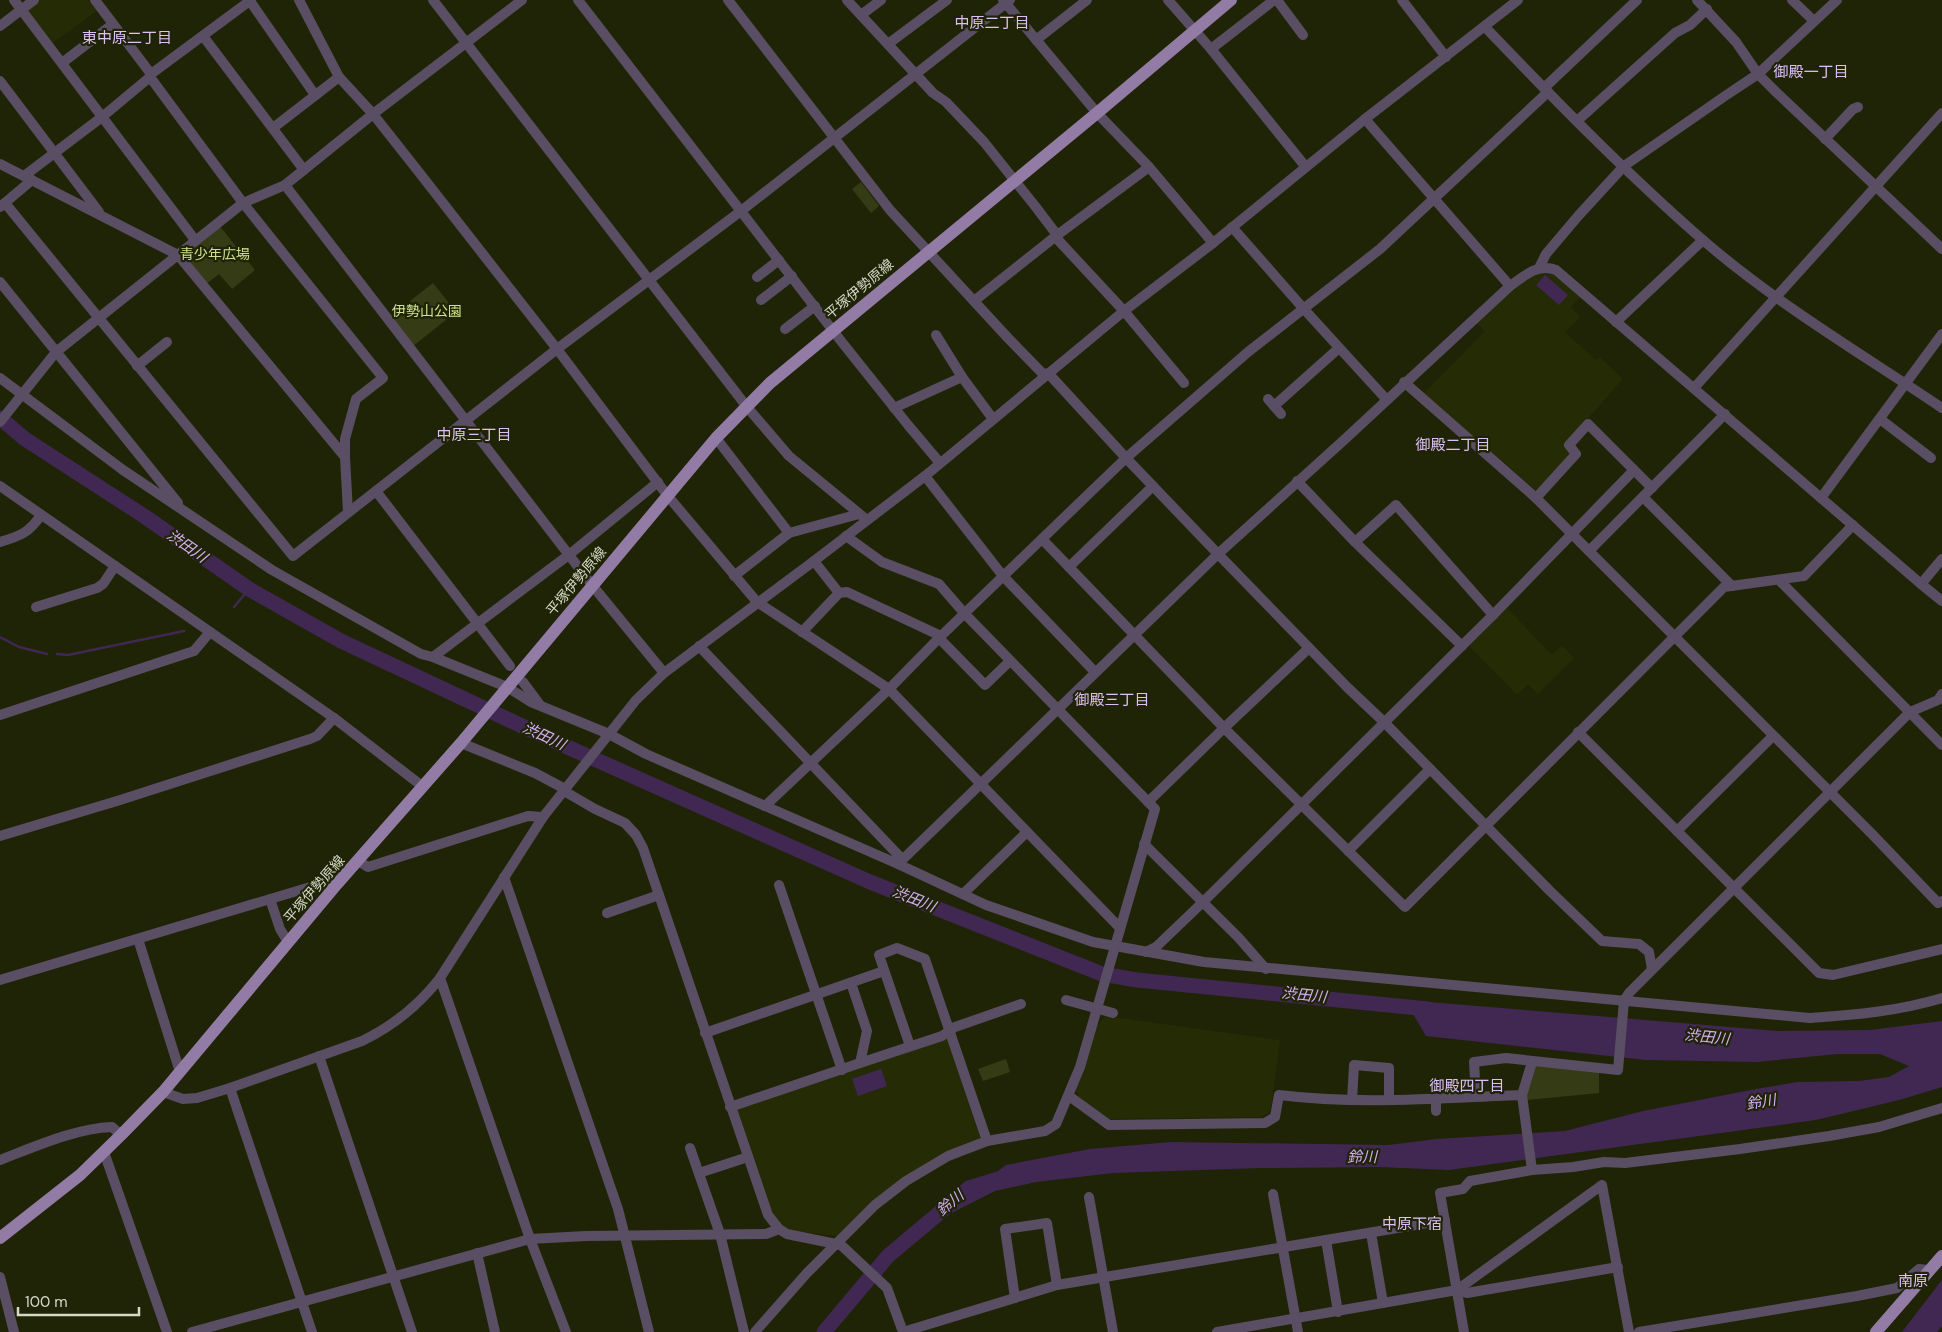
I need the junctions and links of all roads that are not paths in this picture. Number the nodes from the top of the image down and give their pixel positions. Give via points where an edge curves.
1 (14, 0) edge
2 (34, 0) edge
3 (95, 0) edge
4 (299, 0) edge
5 (433, 0) edge
6 (522, 0) edge
7 (578, 0) edge
8 (728, 0) edge
9 (847, 0) edge
10 (881, 0) edge
11 (947, 0) edge
12 (1087, 0) edge
13 (1168, 0) edge
14 (1231, 0) edge
15 (1275, 0) edge
16 (1402, 0) edge
17 (1518, 0) edge
18 (1637, 0) edge
19 (1697, 0) edge
20 (1792, 0) edge
21 (1837, 0) edge
22 (249, 1) edge
23 (1006, 1) edge
24 (1707, 9) junction
25 (21, 10) junction
26 (861, 15) junction
27 (1814, 21) junction
28 (113, 24) junction
29 (0, 26) edge
30 (1485, 27) junction
31 (1196, 30) junction
32 (1303, 35) dead end
33 (203, 36) junction
34 (1036, 40) junction
35 (466, 43) junction
36 (888, 44) junction
37 (1211, 49) junction
38 (1446, 57) junction
39 (62, 63) junction
40 (916, 73) junction
41 (1758, 74) junction
42 (151, 75) junction
43 (339, 77) junction
44 (0, 80) edge
45 (1546, 90) junction
46 (315, 95) junction
47 (1858, 107) dead end
48 (1097, 113) junction
49 (1942, 113) edge
50 (373, 114) junction
51 (102, 116) junction
52 (1365, 119) junction
53 (1577, 121) junction
54 (273, 128) junction
55 (834, 136) junction
56 (1824, 139) junction
57 (55, 153) junction
58 (0, 164) edge
59 (1306, 166) junction
60 (1624, 166) junction
61 (1148, 167) junction
62 (304, 170) junction
63 (28, 178) junction
64 (1015, 181) junction
65 (284, 185) junction
66 (1876, 187) junction
67 (1435, 199) junction
68 (243, 203) junction
69 (2, 205) edge
70 (740, 211) junction
71 (102, 215) junction
72 (1232, 227) junction
73 (1056, 236) junction
74 (196, 240) junction
75 (1703, 240) junction
76 (1213, 243) junction
77 (1942, 249) edge
78 (928, 251) junction
79 (178, 255) junction
80 (779, 260) junction
81 (1539, 268) junction
82 (792, 276) junction
83 (757, 277) dead end
84 (649, 279) junction
85 (0, 282) edge
86 (1510, 286) junction
87 (1776, 297) junction
88 (761, 300) dead end
89 (974, 301) junction
90 (815, 306) junction
91 (1303, 308) junction
92 (1124, 311) junction
93 (99, 320) junction
94 (1616, 322) junction
95 (785, 329) dead end
96 (834, 331) junction
97 (1942, 334) edge
98 (936, 336) dead end
99 (167, 342) dead end
100 (1339, 348) junction
101 (557, 349) junction
102 (56, 352) junction
103 (137, 366) junction
104 (1047, 374) junction
105 (962, 377) junction
106 (0, 378) edge
107 (1404, 382) junction
108 (1184, 383) dead end
109 (1906, 384) junction
110 (1694, 388) junction
111 (21, 394) junction
112 (1386, 399) junction
113 (746, 406) junction
114 (1274, 406) dead end
115 (894, 408) junction
116 (1942, 408) edge
117 (1725, 414) junction
118 (1880, 418) junction
119 (993, 419) junction
120 (467, 421) junction
121 (0, 422) edge
122 (716, 438) junction
123 (345, 457) junction
124 (1126, 458) junction
125 (1931, 458) dead end
126 (940, 463) junction
127 (1634, 470) junction
128 (925, 476) junction
129 (1297, 481) junction
130 (658, 482) junction
131 (0, 486) edge
132 (1153, 486) junction
133 (1652, 488) junction
134 (376, 491) junction
135 (667, 496) junction
136 (1643, 497) junction
137 (1536, 498) junction
138 (1821, 498) junction
139 (185, 512) junction
140 (348, 512) junction
141 (41, 515) junction
142 (863, 517) junction
143 (1853, 525) junction
144 (789, 532) junction
145 (1572, 534) junction
146 (846, 536) junction
147 (1042, 539) junction
148 (0, 542) edge
149 (1355, 542) junction
150 (1589, 551) junction
151 (570, 554) junction
152 (1218, 554) junction
153 (1942, 559) edge
154 (814, 561) junction
155 (115, 566) junction
156 (1069, 567) junction
157 (734, 576) junction
158 (1004, 576) junction
159 (1779, 580) junction
160 (1921, 584) junction
161 (592, 585) junction
162 (1732, 586) junction
163 (839, 593) junction
164 (1942, 601) edge
165 (757, 602) junction
166 (36, 607) dead end
167 (965, 614) junction
168 (1494, 615) junction
169 (479, 624) junction
170 (210, 632) junction
171 (802, 632) junction
172 (1134, 634) junction
173 (1675, 636) junction
174 (940, 637) junction
175 (698, 646) junction
176 (1462, 646) junction
177 (1308, 648) junction
178 (434, 657) junction
179 (1010, 661) junction
180 (510, 666) dead end
181 (664, 672) junction
182 (1095, 672) junction
183 (523, 682) dead end
184 (505, 689) junction
185 (889, 689) junction
186 (1942, 694) edge
187 (540, 706) junction
188 (1056, 708) junction
189 (1910, 712) junction
190 (0, 715) edge
191 (334, 718) junction
192 (1384, 722) junction
193 (1224, 728) junction
194 (1578, 732) junction
195 (607, 736) junction
196 (1773, 736) junction
197 (463, 740) junction
198 (1942, 745) edge
199 (810, 763) junction
200 (1430, 769) junction
201 (980, 783) junction
202 (422, 786) junction
203 (565, 789) junction
204 (1829, 792) junction
205 (1148, 802) junction
206 (1300, 805) junction
207 (766, 806) junction
208 (544, 816) junction
209 (1486, 825) junction
210 (1677, 831) junction
211 (1027, 832) junction
212 (0, 836) edge
213 (1144, 844) junction
214 (1348, 851) junction
215 (358, 861) junction
216 (900, 861) junction
217 (504, 878) junction
218 (337, 884) junction
219 (779, 885) dead end
220 (1734, 889) junction
221 (963, 894) junction
222 (659, 895) junction
223 (270, 898) junction
224 (1942, 901) edge
225 (1203, 902) junction
226 (607, 913) dead end
227 (1119, 928) junction
228 (138, 939) junction
229 (288, 942) junction
230 (1114, 947) junction
231 (1942, 949) edge
232 (1145, 952) junction
233 (1266, 969) junction
234 (1652, 969) junction
235 (884, 971) junction
236 (440, 978) junction
237 (0, 980) edge
238 (852, 982) junction
239 (816, 995) junction
240 (1942, 998) edge
241 (1066, 1000) dead end
242 (1624, 1001) junction
243 (1021, 1004) dead end
244 (1097, 1007) junction
245 (1113, 1013) dead end
246 (949, 1031) junction
247 (705, 1033) junction
248 (910, 1046) junction
249 (319, 1056) junction
250 (1532, 1062) junction
251 (860, 1063) junction
252 (842, 1070) junction
253 (180, 1072) junction
254 (230, 1088) junction
255 (163, 1092) junction
256 (1522, 1095) junction
257 (1069, 1096) junction
258 (1476, 1097) junction
259 (1436, 1099) junction
260 (1352, 1100) junction
261 (1389, 1100) junction
262 (730, 1107) junction
263 (1942, 1108) edge
264 (1436, 1110) dead end
265 (122, 1135) junction
266 (987, 1141) junction
267 (690, 1148) dead end
268 (104, 1152) junction
269 (748, 1157) junction
270 (0, 1160) edge
271 (1532, 1170) junction
272 (699, 1173) junction
273 (1273, 1194) dead end
274 (1089, 1198) dead end
275 (1445, 1220) junction
276 (778, 1229) junction
277 (1371, 1233) junction
278 (720, 1234) junction
279 (626, 1236) junction
280 (0, 1238) edge
281 (530, 1239) junction
282 (1326, 1240) junction
283 (839, 1244) junction
284 (1282, 1248) junction
285 (477, 1253) junction
286 (1942, 1256) edge
287 (1618, 1267) junction
288 (1928, 1270) junction
289 (393, 1276) junction
290 (0, 1277) edge
291 (1103, 1277) junction
292 (1057, 1285) junction
293 (1457, 1290) junction
294 (1015, 1298) junction
295 (302, 1302) junction
296 (1383, 1303) junction
297 (1338, 1311) junction
298 (1296, 1318) junction
299 (14, 1332) edge
300 (166, 1332) edge
301 (192, 1332) edge
302 (312, 1332) edge
303 (412, 1332) edge
304 (495, 1332) edge
305 (566, 1332) edge
306 (649, 1332) edge
307 (744, 1332) edge
308 (755, 1332) edge
309 (903, 1332) edge
310 (1113, 1332) edge
311 (1217, 1332) edge
312 (1298, 1332) edge
313 (1464, 1332) edge
314 (1629, 1332) edge
315 (1639, 1332) edge
316 (1876, 1332) edge

1 - 25 street
2 - 25 street
3 - 28 street
4 - 43 street
5 - 35 street
6 - 35 street
7 - 70 street
8 - 55 street
9 - 26 street
10 - 26 street
11 - 36 street
12 - 34 street
13 - 31 street
14 - 31 main road, 平塚伊勢原線
15 - 32 street
15 - 37 street
16 - 38 street
17 - 30 street
18 - 45 street
19 - 24 street
20 - 27 street
21 - 27 street
22 - 33 street
22 - 46 street
23 - 34 street
23 - 40 street
24 - 41 street
24 - 53 street via 1690,25 1675,33
25 - 29 street
25 - 39 street
26 - 36 street
27 - 41 street
28 - 39 street
28 - 42 street
30 - 38 street
30 - 45 street
31 - 37 street
31 - 48 main road, 平塚伊勢原線
33 - 42 street
33 - 54 street
34 - 48 street
35 - 50 street
35 - 84 street
36 - 40 street
37 - 59 street
38 - 52 street
39 - 51 street
40 - 55 street
40 - 64 street
41 - 56 street
41 - 60 street
42 - 51 street
42 - 68 street
43 - 46 street
43 - 50 street
44 - 57 street
45 - 53 street
45 - 67 street
46 - 54 street
47 - 56 street
48 - 61 street
48 - 64 main road, 平塚伊勢原線
49 - 66 street
50 - 62 street
50 - 101 street
51 - 57 street
51 - 74 street
52 - 59 street
52 - 67 street
53 - 60 street
54 - 62 street
55 - 70 street
55 - 78 street via 890,210
56 - 66 street
57 - 63 street
57 - 71 street
58 - 63 street
59 - 72 street
60 - 75 street
60 - 81 street via 1546,254
61 - 73 street
61 - 76 street
62 - 65 street
63 - 69 street
63 - 71 street
64 - 73 street
64 - 78 main road, 平塚伊勢原線
65 - 68 street
65 - 120 street
66 - 77 street
66 - 87 street
67 - 86 street
67 - 91 street via 1380,249
68 - 74 street
68 - 123 street via 383,378 356,400 345,439
69 - 93 street
70 - 80 street
70 - 84 street
71 - 79 street
72 - 76 street
72 - 91 street
73 - 89 street
73 - 92 street
74 - 79 street
75 - 87 street
75 - 94 street
76 - 92 street
78 - 89 street
78 - 96 main road, 平塚伊勢原線
79 - 93 street
79 - 123 street
80 - 82 street
80 - 83 street
81 - 86 street
81 - 94 street via 1556,270
82 - 88 street
82 - 90 street
84 - 101 street
84 - 113 street
85 - 102 street
86 - 107 street
87 - 109 street
87 - 110 street
89 - 104 street
90 - 95 street
90 - 96 street
91 - 100 street
91 - 124 street
92 - 104 street
92 - 108 street
93 - 102 street
93 - 103 street
94 - 110 street
96 - 113 main road, 平塚伊勢原線
96 - 115 street
97 - 109 street
98 - 105 street
99 - 103 street
100 - 112 street
100 - 114 street
101 - 120 street
101 - 130 street
102 - 111 street
102 - 139 street
103 - 140 street via 293,556
104 - 119 street
104 - 124 street
105 - 115 street
105 - 119 street
106 - 111 street
107 - 112 street
107 - 137 street
109 - 116 street
109 - 118 street
110 - 117 street
111 - 121 street
111 - 139 street
112 - 129 street
113 - 122 main road, 平塚伊勢原線
113 - 142 street via 789,456
115 - 126 street
117 - 133 street
117 - 138 street
118 - 125 street
118 - 138 street
119 - 126 street
120 - 134 street
120 - 151 street
122 - 135 main road, 平塚伊勢原線
122 - 144 street
123 - 140 street
124 - 132 street
124 - 147 street
126 - 128 street
127 - 133 street
127 - 137 street via 1588,424 1569,445 1576,454
127 - 145 street
128 - 142 street
128 - 158 street
129 - 149 street
129 - 152 street
130 - 135 street
130 - 151 street
131 - 141 street
132 - 152 street
132 - 156 street
133 - 136 street
134 - 140 street
134 - 169 street
135 - 157 street
135 - 161 main road, 平塚伊勢原線
136 - 150 street
136 - 162 street
137 - 145 street
138 - 143 street
139 - 178 street via 272,570 421,654
141 - 148 street via 26,533
141 - 155 street
142 - 144 street
142 - 146 street
143 - 159 street via 1804,576
143 - 160 street
144 - 157 street
145 - 150 street
145 - 168 street
146 - 154 street
146 - 167 street via 882,562 939,584
147 - 156 street
147 - 158 street
149 - 168 street via 1396,504
149 - 176 street
150 - 173 street
151 - 161 street
151 - 169 street
152 - 172 street
152 - 177 street
153 - 160 street
154 - 163 street
154 - 165 street
155 - 166 street via 104,584 97,588
155 - 170 street
156 - 172 street
157 - 165 street
158 - 167 street
158 - 182 street
159 - 162 street
159 - 189 street
160 - 164 street
161 - 181 street
161 - 184 main road, 平塚伊勢原線
162 - 173 street via 1724,587
163 - 171 street
163 - 174 street via 847,592
165 - 171 street
165 - 175 street
167 - 174 street
167 - 179 street
168 - 176 street
169 - 178 street
169 - 180 street
170 - 190 street via 194,651
170 - 191 street
171 - 185 street
172 - 182 street
172 - 193 street
173 - 194 street
173 - 196 street
174 - 179 street via 985,685
174 - 185 street
175 - 181 street
175 - 199 street
176 - 192 street
177 - 192 street
177 - 193 street
178 - 184 street
179 - 188 street
181 - 195 street
182 - 188 street
183 - 187 street
184 - 187 street
184 - 197 main road, 平塚伊勢原線
185 - 199 street
185 - 201 street
186 - 189 street via 1938,700
187 - 195 street
188 - 201 street
188 - 205 street
189 - 198 street
189 - 204 street
191 - 202 street
191 - 212 street via 310,739 118,802
192 - 200 street
192 - 206 street
193 - 205 street
193 - 206 street
194 - 209 street
194 - 210 street
195 - 203 street
195 - 207 street
196 - 204 street
196 - 210 street
197 - 202 main road, 平塚伊勢原線
197 - 203 street
199 - 207 street
199 - 216 street
200 - 209 street
200 - 214 street
201 - 211 street
201 - 216 street
202 - 215 main road, 平塚伊勢原線
203 - 208 street
203 - 222 street via 595,809 625,823 636,835
204 - 220 street
204 - 224 street via 1938,903
205 - 213 street via 1155,809
206 - 214 street
206 - 225 street
207 - 216 street
208 - 215 street via 528,816 368,867
208 - 217 street
209 - 214 street via 1405,908
209 - 234 street via 1602,941 1639,944 1649,952
210 - 220 street
211 - 221 street
211 - 227 street
213 - 225 street
213 - 227 street
215 - 218 main road, 平塚伊勢原線
216 - 221 street
217 - 236 street
217 - 279 street
218 - 223 street via 327,882
218 - 229 main road, 平塚伊勢原線
219 - 239 street
220 - 231 street via 1820,973 1833,975
220 - 234 street
221 - 230 street via 986,905
222 - 226 street
222 - 247 street
223 - 228 street
223 - 229 street
225 - 232 street via 1156,947
225 - 233 street
227 - 230 street
228 - 237 street
228 - 253 street
229 - 253 main road, 平塚伊勢原線
230 - 232 street
230 - 244 street
232 - 233 street
233 - 242 street
234 - 242 street
235 - 238 street
235 - 246 street via 879,955 898,948 924,959
235 - 248 street
236 - 249 street via 411,1010 393,1024 362,1041
236 - 281 street
238 - 239 street
238 - 251 street via 867,1031
239 - 247 street
239 - 252 street
240 - 242 street via 1913,1007 1854,1016 1810,1018
241 - 244 street
242 - 250 street via 1618,1070
243 - 246 street
244 - 245 street
244 - 257 street
246 - 248 street
246 - 266 street
247 - 262 street
248 - 251 street
249 - 254 street
249 - 289 street
250 - 256 street
250 - 258 street via 1506,1058 1474,1062
251 - 252 street
252 - 262 street
253 - 255 main road, 平塚伊勢原線
254 - 255 street via 183,1099
254 - 295 street
255 - 265 main road, 平塚伊勢原線
256 - 258 street
256 - 271 street
257 - 260 street via 1108,1125 1265,1123 1275,1117 1280,1095 1315,1100
257 - 266 street via 1056,1124 1045,1130
258 - 259 street
259 - 261 street
259 - 264 street
260 - 261 street
260 - 261 street via 1354,1065 1389,1068
262 - 269 street
263 - 271 street via 1879,1126 1740,1150
265 - 268 main road, 平塚伊勢原線
265 - 270 street via 112,1127 100,1127
266 - 283 street via 948,1156 906,1181 875,1205
267 - 272 street
268 - 280 main road, 平塚伊勢原線
268 - 300 street
269 - 272 street
269 - 276 street via 768,1215
271 - 275 street via 1470,1181 1463,1189 1440,1193
272 - 278 street
273 - 284 street
274 - 291 street
275 - 277 street
275 - 293 street
276 - 278 street via 766,1234
276 - 283 street via 787,1234
277 - 282 street
277 - 296 street
278 - 279 street
278 - 307 street
279 - 281 street
279 - 306 street
281 - 285 street
281 - 305 street
282 - 284 street
282 - 297 street
283 - 308 street via 807,1273
283 - 309 street via 887,1288
284 - 291 street
284 - 298 street
285 - 289 street
285 - 304 street
286 - 288 main road
287 - 293 street via 1467,1293
287 - 293 street via 1602,1185
287 - 314 street
288 - 315 street via 1919,1269 1897,1288
288 - 316 main road
289 - 295 street
289 - 303 street
290 - 299 street
291 - 292 street
291 - 310 street
292 - 294 street
292 - 294 street via 1047,1223 1005,1229
293 - 296 street
293 - 313 street
294 - 309 street
295 - 301 street
295 - 302 street
296 - 297 street
297 - 298 street
298 - 311 street
298 - 312 street

